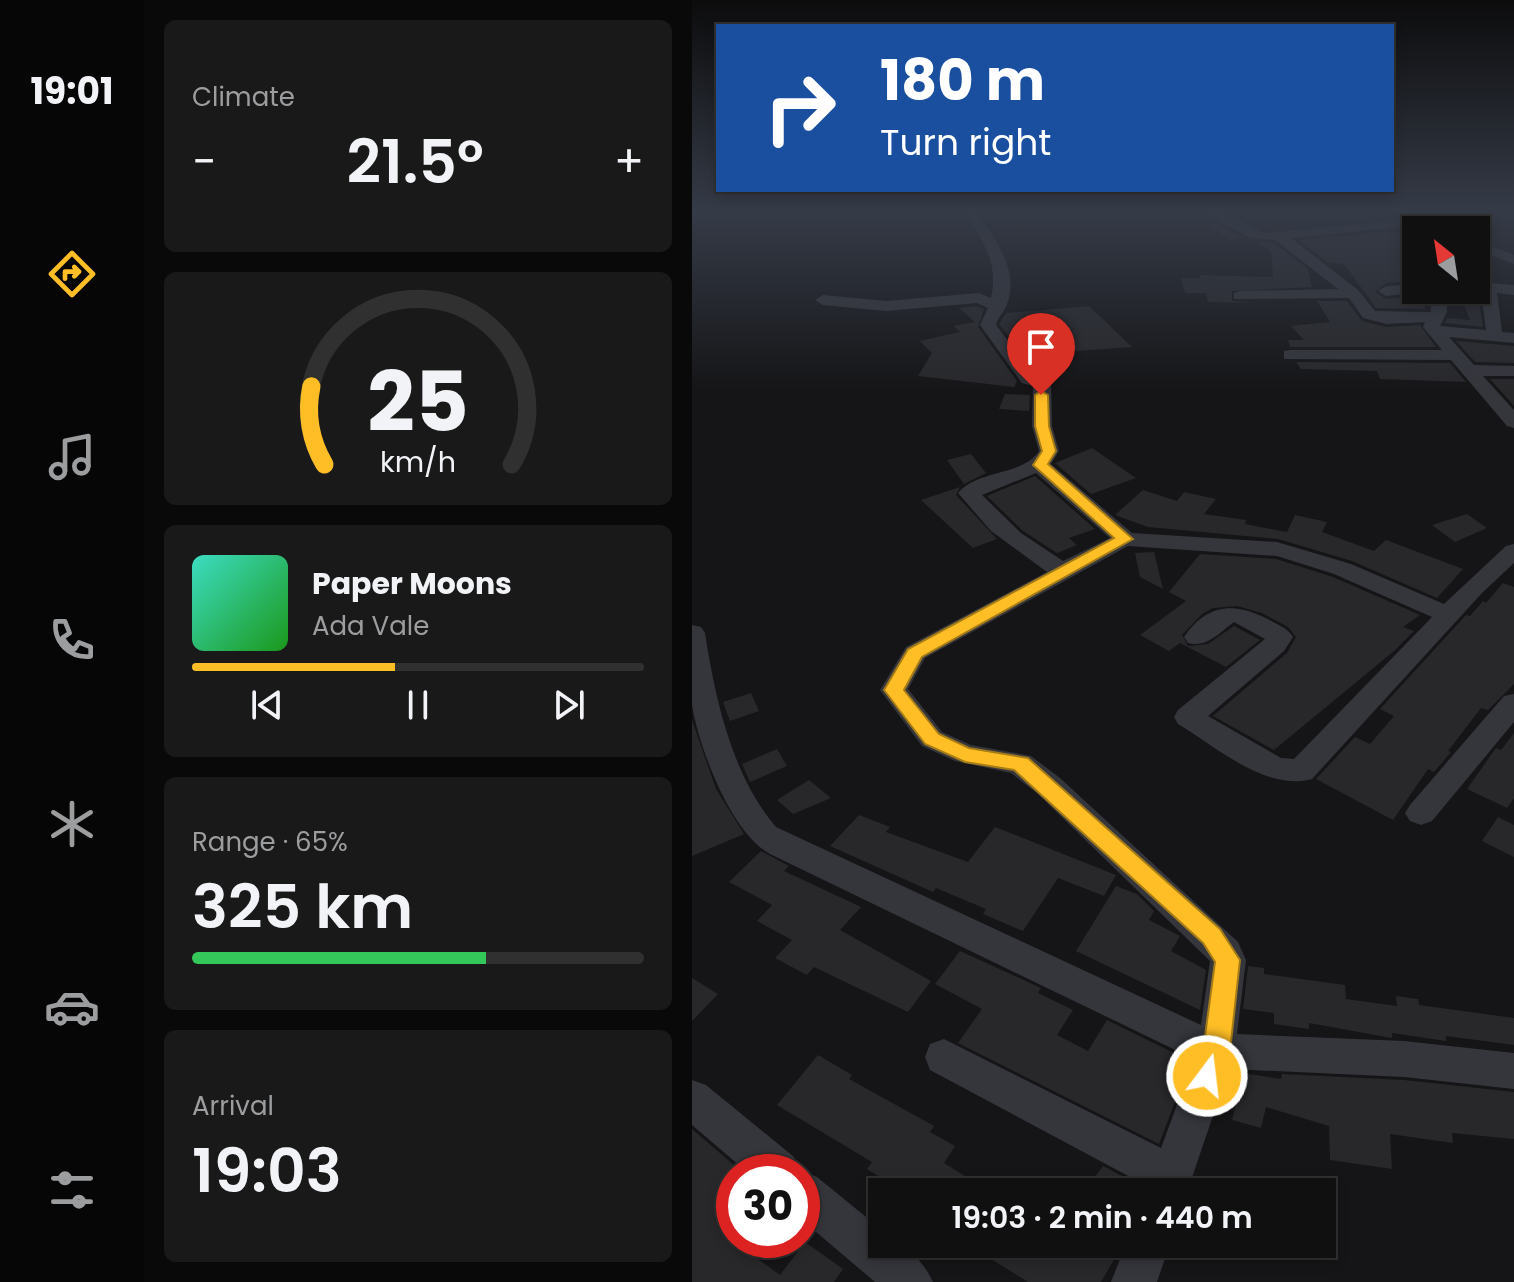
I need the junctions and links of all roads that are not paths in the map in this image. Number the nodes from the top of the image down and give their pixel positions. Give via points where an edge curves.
1 (1002, 272) edge
2 (1326, 272) edge
3 (1490, 288) edge
4 (1402, 290) edge
5 (1514, 290) edge
6 (1386, 291) dead end
7 (1353, 293) junction
8 (1240, 296) dead end
9 (823, 300) dead end
10 (1439, 304) edge
11 (1490, 304) edge
12 (998, 307) junction
13 (1494, 313) junction
14 (1514, 315) edge
15 (1434, 324) junction
16 (1494, 336) junction
17 (1514, 338) edge
18 (1290, 355) dead end
19 (1455, 355) junction
20 (1468, 370) junction
21 (1514, 371) edge
22 (1514, 422) edge
23 (1040, 465) junction
24 (1125, 539) junction
25 (1514, 551) edge
26 (1065, 570) junction
27 (1449, 615) junction
28 (692, 633) edge
29 (1197, 637) dead end
30 (1514, 703) edge
31 (1421, 813) dead end
32 (1216, 1051) junction
33 (944, 1057) dead end
34 (1514, 1071) edge
35 (692, 1099) edge
36 (758, 1154) edge
37 (1158, 1178) edge
38 (1171, 1178) edge
39 (820, 1209) edge
40 (1143, 1258) edge
41 (889, 1275) edge
42 (1134, 1282) edge

1 - 12 street
2 - 7 street
3 - 5 street
4 - 6 street
7 - 8 street
7 - 15 street via 1377,318
9 - 12 street via 886,306 968,297
10 - 15 street
11 - 13 street
12 - 23 street via 988,325 1028,379 1042,383 1042,426 1049,451
13 - 14 street
13 - 16 street
15 - 16 street
15 - 19 street
16 - 17 street
18 - 19 street
19 - 20 street
20 - 21 street
20 - 22 street
23 - 24 street
23 - 26 street via 969,493 1039,557
24 - 26 street
24 - 27 street via 1277,549
25 - 27 street
26 - 32 street via 915,653 894,690 932,739 965,754 1020,764 1211,936 1228,960
27 - 29 street via 1301,771 1275,768 1188,717 1280,637 1229,613
28 - 32 street via 705,700 727,765 762,834
30 - 31 street
32 - 34 street via 1404,1059
32 - 38 street
33 - 37 street
35 - 36 street
39 - 41 street
40 - 42 street

